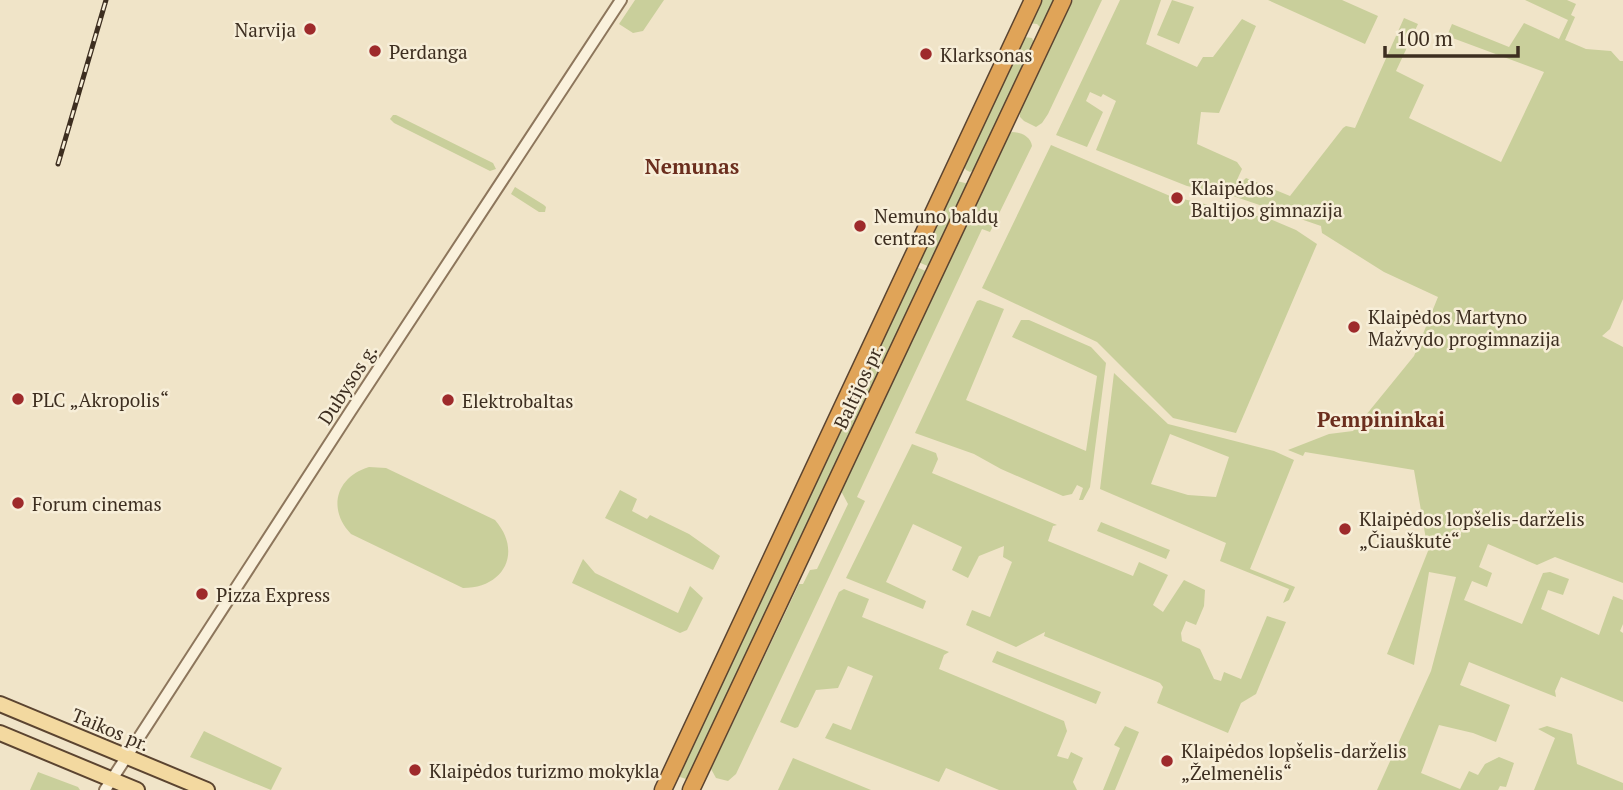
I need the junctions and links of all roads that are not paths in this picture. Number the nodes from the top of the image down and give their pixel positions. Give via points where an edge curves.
1 (621, 0) edge
2 (1033, 0) edge
3 (1063, 0) edge
4 (1018, 31) junction
5 (1040, 47) junction
6 (957, 163) junction
7 (981, 172) junction
8 (0, 704) edge
9 (0, 733) edge
10 (126, 757) junction
11 (109, 785) edge
12 (137, 790) edge
13 (207, 790) edge
14 (663, 790) edge
15 (691, 790) edge

1 - 10 street, Dubysos g.
2 - 4 highway, Baltijos pr.
3 - 5 highway, Baltijos pr.
4 - 5 highway via 1032,31
4 - 6 highway, Baltijos pr.
5 - 7 highway, Baltijos pr.
6 - 7 highway via 962,178
6 - 14 highway, Baltijos pr.
7 - 15 highway, Baltijos pr.
8 - 10 main road, Taikos pr.
9 - 11 main road
10 - 11 street, Dubysos g.
10 - 13 main road, Taikos pr.
11 - 12 main road

